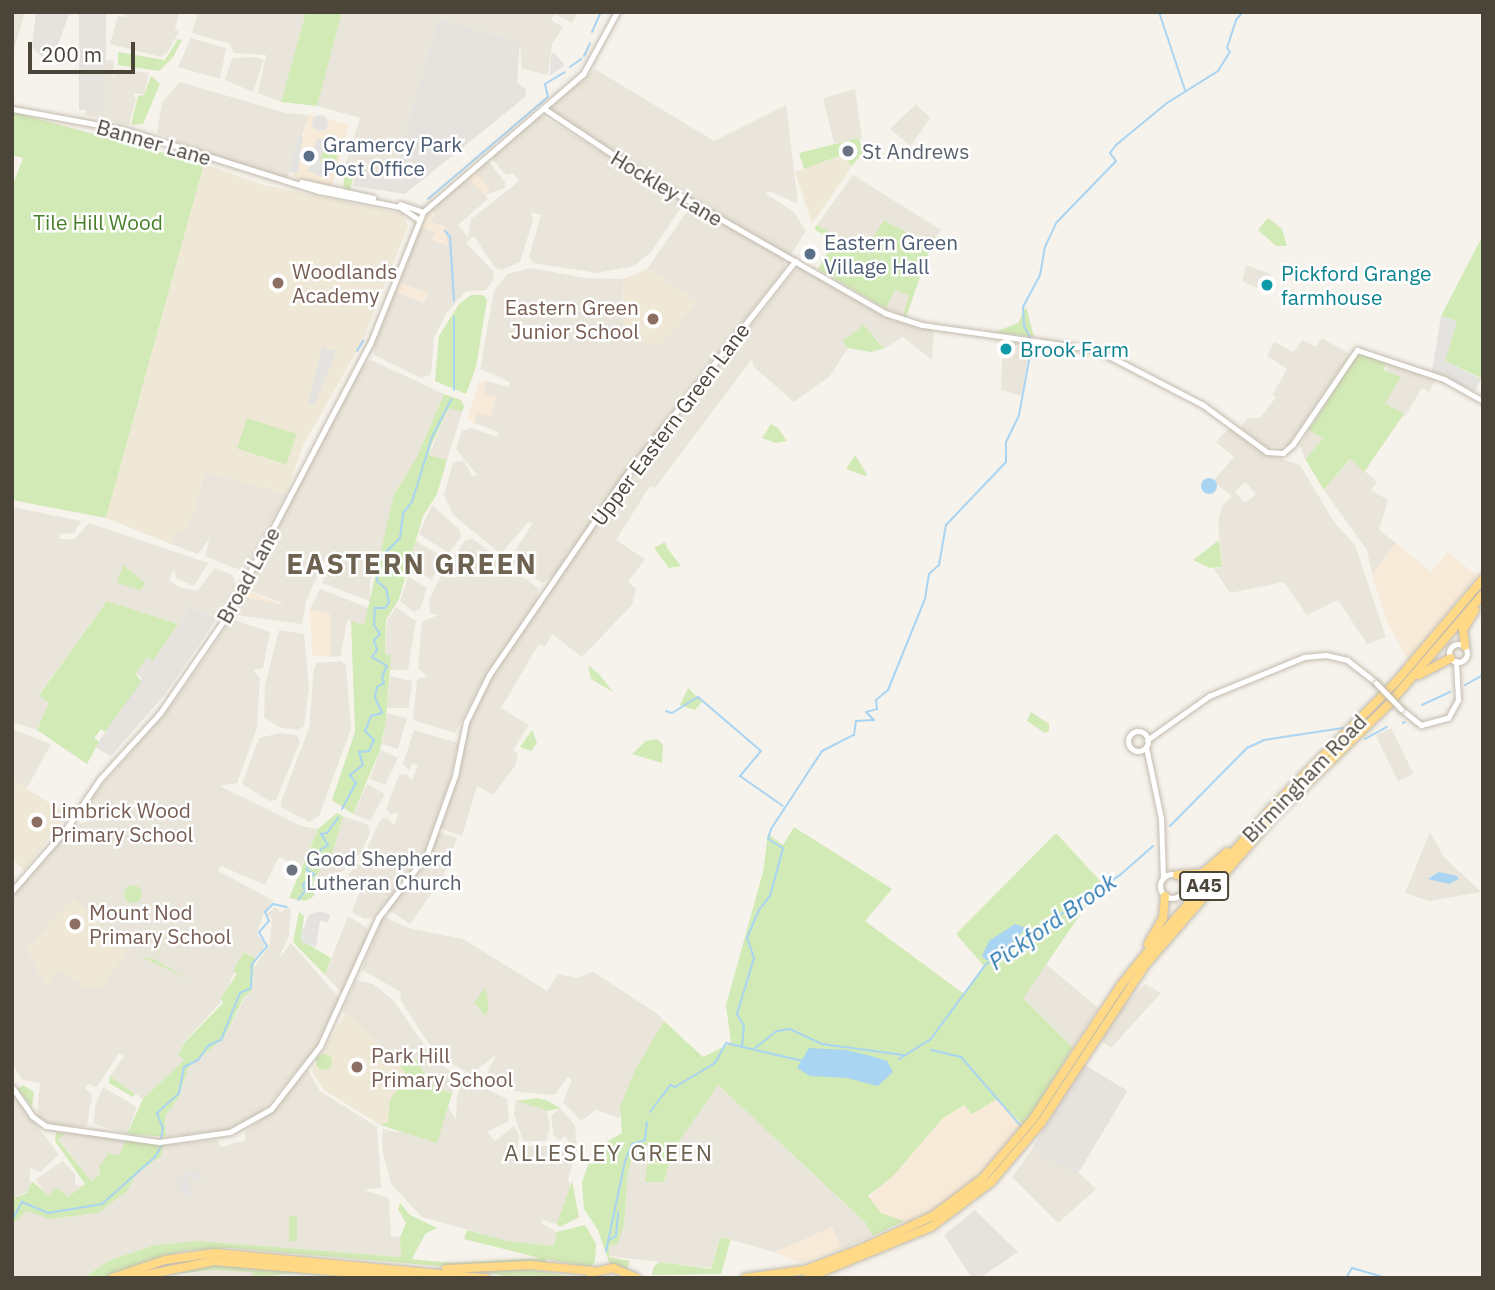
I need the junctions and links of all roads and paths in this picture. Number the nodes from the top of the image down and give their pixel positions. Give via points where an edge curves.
1 (617, 12) edge
2 (543, 108) junction
3 (12, 109) edge
4 (294, 183) junction
5 (420, 211) junction
6 (416, 218) junction
7 (794, 261) junction
8 (1483, 401) edge
9 (1483, 579) edge
10 (1483, 594) edge
11 (1483, 600) edge
12 (1465, 646) junction
13 (1453, 659) junction
14 (1464, 659) junction
15 (1459, 672) junction
16 (1404, 688) junction
17 (1157, 729) junction
18 (1143, 733) junction
19 (1147, 743) junction
20 (1139, 751) junction
21 (1146, 759) junction
22 (1253, 829) junction
23 (1166, 862) junction
24 (1176, 875) junction
25 (1163, 878) junction
26 (12, 891) edge
27 (1165, 896) junction
28 (1123, 982) junction
29 (12, 1087) edge
30 (946, 1213) junction
31 (429, 1272) junction
32 (588, 1275) edge
33 (806, 1275) edge
34 (389, 1276) edge
35 (634, 1277) edge
36 (112, 1278) edge
37 (130, 1278) edge
38 (414, 1278) edge
39 (486, 1278) edge
40 (745, 1278) edge
41 (778, 1278) edge

1 - 2 street via 591,64
2 - 5 street
2 - 7 street, Hockley Lane via 644,175
3 - 4 street, Banner Lane via 121,129
4 - 5 street, Banner Lane
4 - 6 street, Banner Lane via 389,203
5 - 6 street, Broad Lane
6 - 26 street, Broad Lane via 370,344 228,614 160,713 100,779 66,829
7 - 8 street, Hockley Lane via 885,313 922,325 1097,350 1193,399 1267,452 1289,449 1357,350 1444,379
7 - 29 street, Upper Eastern Green Lane via 623,479 489,675 466,722 455,776 427,853 373,928 332,1026 271,1109 244,1127 159,1142 46,1126 32,1116
9 - 22 highway, Birmingham Road / A45 via 1395,683
10 - 16 highway, Birmingham Road / A45
11 - 12 highway via 1465,626
12 - 13 street via 1451,646
12 - 14 street
13 - 14 street
13 - 15 street
13 - 16 highway via 1433,663
14 - 15 street
15 - 17 street, bridge via 1457,705 1444,721 1421,725 1347,660 1311,655 1247,677
16 - 30 highway, Birmingham Road / A45 via 1276,814 1217,881 1131,985 1018,1154 991,1182
17 - 18 street
17 - 19 street
18 - 19 street
18 - 20 street via 1134,732 1128,738 1131,749
19 - 20 street
19 - 21 street
20 - 21 street
21 - 23 street
22 - 24 highway via 1203,873
22 - 28 highway, Birmingham Road / A45
23 - 24 street
23 - 25 street
24 - 25 street
24 - 27 street via 1184,884 1182,892 1176,898
25 - 27 street via 1160,887
27 - 28 highway via 1162,922
28 - 30 highway, Birmingham Road / A45 via 1017,1141
30 - 33 highway, A45 via 888,1247
31 - 32 highway via 531,1265
31 - 36 highway via 215,1253 165,1260
31 - 39 highway
32 - 35 highway via 613,1268
33 - 40 highway
33 - 41 highway, A45
34 - 37 highway via 214,1261
34 - 38 highway

